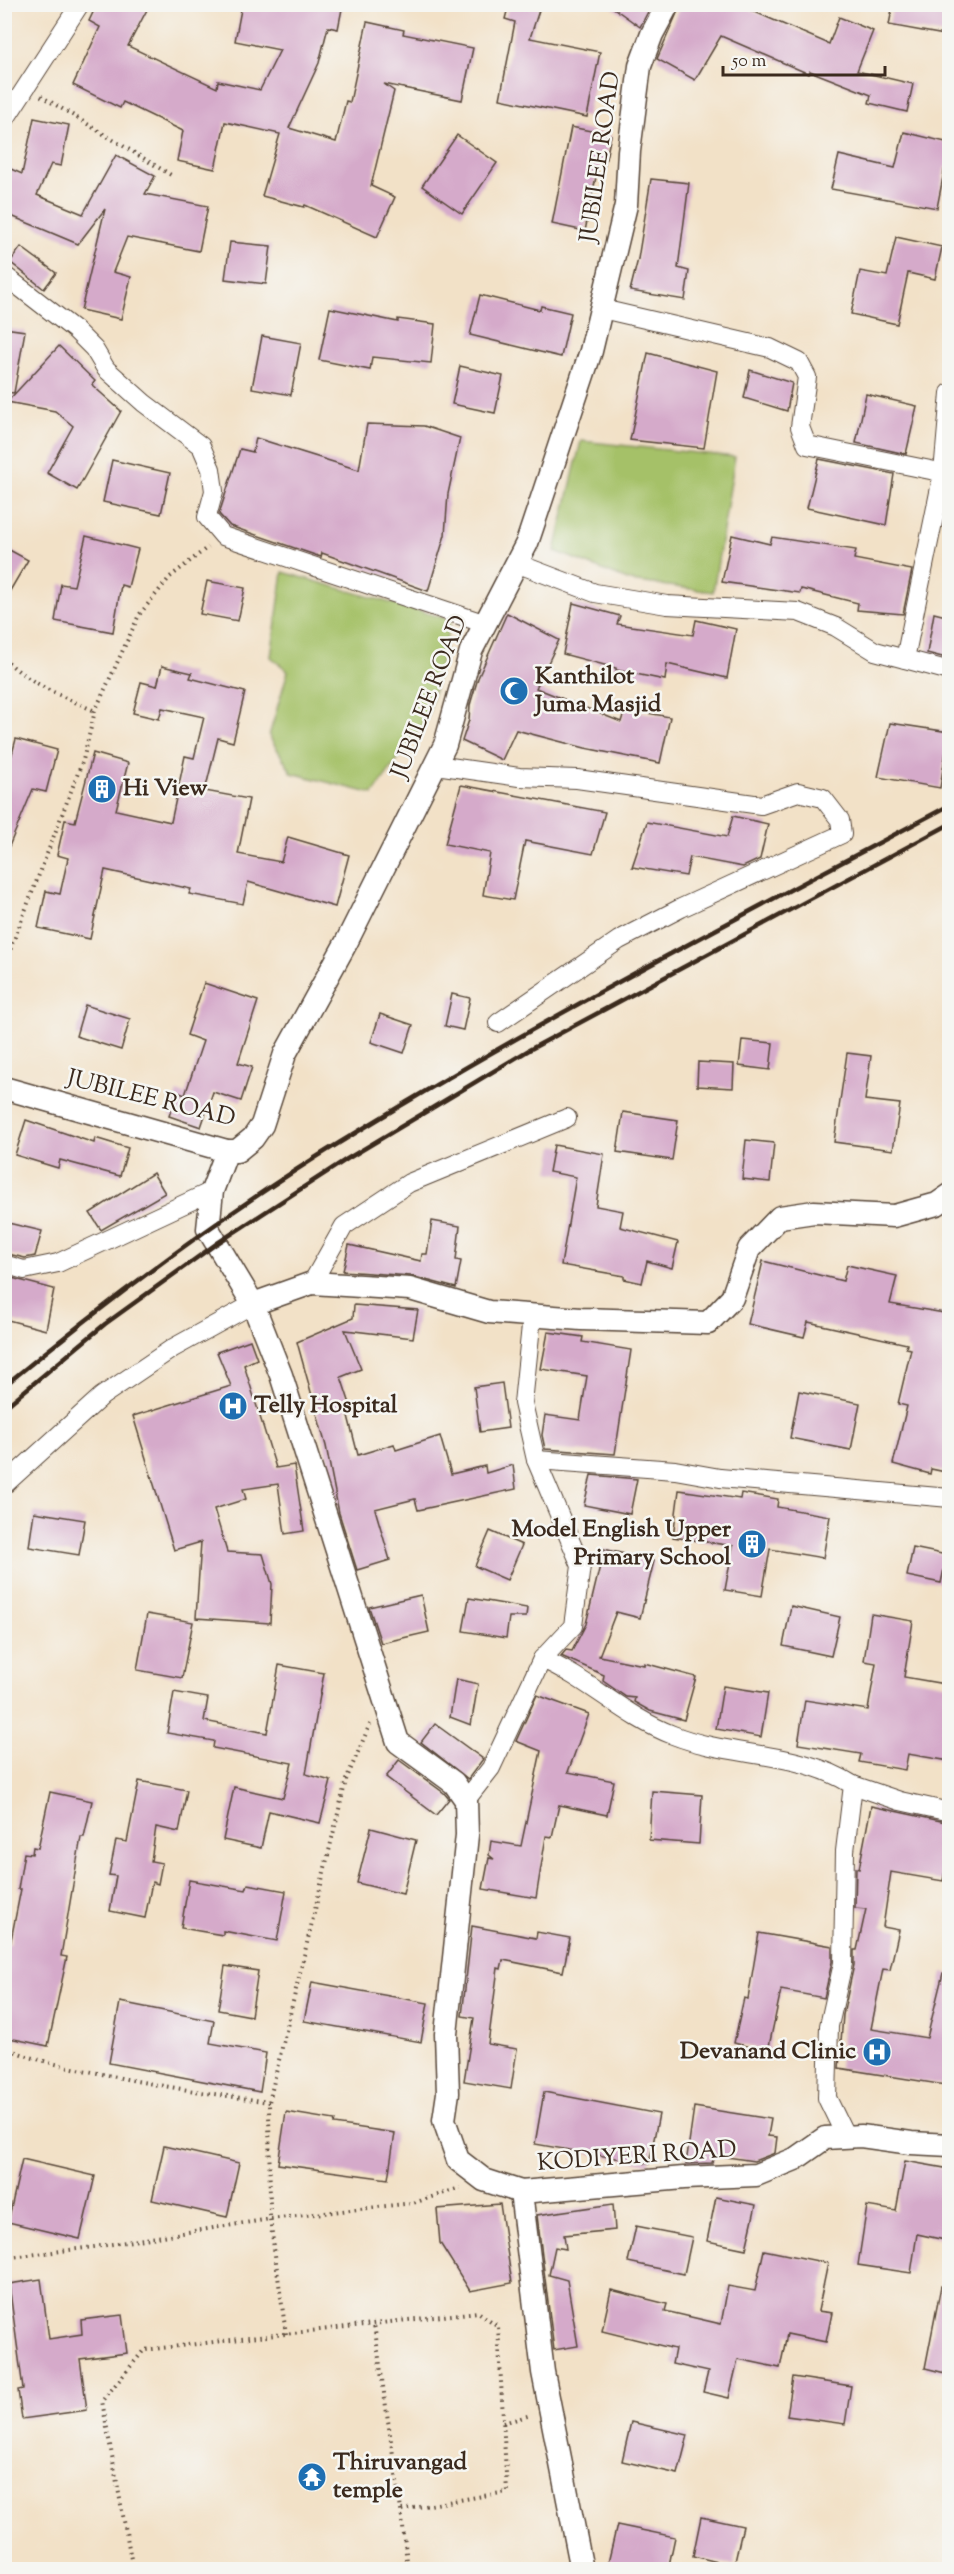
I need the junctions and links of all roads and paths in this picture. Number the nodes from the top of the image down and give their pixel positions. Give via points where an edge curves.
1 (80, 4) edge
2 (668, 4) edge
3 (27, 87) junction
4 (4, 121) edge
5 (171, 175) dead end
6 (4, 275) edge
7 (602, 309) junction
8 (950, 393) edge
9 (946, 473) edge
10 (222, 536) junction
11 (516, 563) junction
12 (486, 624) junction
13 (4, 658) edge
14 (904, 659) junction
15 (950, 671) edge
16 (95, 711) junction
17 (436, 765) junction
18 (4, 966) edge
19 (498, 1023) dead end
20 (4, 1088) edge
21 (567, 1118) dead end
22 (227, 1150) junction
23 (212, 1191) junction
24 (950, 1195) edge
25 (4, 1264) edge
26 (312, 1283) junction
27 (253, 1304) junction
28 (532, 1316) junction
29 (536, 1460) junction
30 (4, 1485) edge
31 (950, 1498) edge
32 (542, 1659) junction
33 (382, 1696) junction
34 (853, 1785) junction
35 (466, 1800) junction
36 (950, 1812) edge
37 (4, 2048) edge
38 (269, 2102) junction
39 (846, 2137) junction
40 (950, 2145) edge
41 (484, 2180) junction
42 (521, 2192) junction
43 (270, 2219) junction
44 (4, 2258) edge
45 (374, 2324) junction
46 (286, 2334) junction
47 (551, 2409) junction
48 (503, 2423) junction
49 (400, 2510) junction
50 (133, 2570) edge
51 (408, 2570) edge
52 (582, 2570) edge

1 - 3 street
2 - 7 street, JUBILEE ROAD via 640,66 626,206
3 - 4 street
3 - 5 path
6 - 10 street via 75,330 94,349 106,369 201,446 211,469 214,491 207,517
7 - 9 street via 770,348 799,362 807,377 800,427 807,445
7 - 11 street, JUBILEE ROAD via 563,436
8 - 9 street
9 - 14 street
10 - 12 street
10 - 16 path via 170,577 139,615
11 - 12 street, JUBILEE ROAD
11 - 14 street via 595,593 667,605 798,612 836,627 876,651
12 - 17 street, JUBILEE ROAD via 471,651
13 - 16 path via 52,691
14 - 15 street
16 - 18 path via 82,760
17 - 19 street via 519,777 577,779 761,805 798,792 823,798 840,820 842,834 619,940
17 - 22 street, JUBILEE ROAD via 285,1054 262,1125 237,1151
20 - 22 street, JUBILEE ROAD
21 - 26 street via 409,1183 344,1226
22 - 23 street
23 - 25 street via 58,1263 24,1270
23 - 27 street via 208,1230
24 - 28 street via 937,1204 894,1216 814,1212 780,1217 749,1249 732,1298 708,1323
26 - 27 street
26 - 28 street via 410,1289 489,1312
27 - 30 street via 172,1348 102,1396
27 - 33 street via 281,1375
28 - 29 street via 523,1403
29 - 31 street
29 - 32 street via 581,1566 573,1626
32 - 34 street via 566,1669 620,1709 671,1735 714,1749 787,1759 836,1774
32 - 35 street via 490,1768
33 - 35 street via 398,1743 453,1783
33 - 38 path via 346,1780
34 - 36 street
34 - 39 street via 845,1851 843,1963 829,2026 827,2098
35 - 41 street via 467,1835 446,2034 448,2093 444,2120 458,2160
37 - 38 path via 72,2068 170,2088
38 - 43 path
39 - 40 street, KODIYERI ROAD
39 - 42 street, KODIYERI ROAD via 825,2138 795,2159 756,2175
41 - 42 street
41 - 43 path via 413,2203
42 - 47 street, KODIYERI ROAD
43 - 44 path
43 - 46 path
45 - 46 path
45 - 48 path via 478,2312 498,2326
45 - 49 path
46 - 50 path via 144,2350 102,2401
47 - 48 path
47 - 52 street, KODIYERI ROAD
48 - 49 path via 507,2492
49 - 51 path

